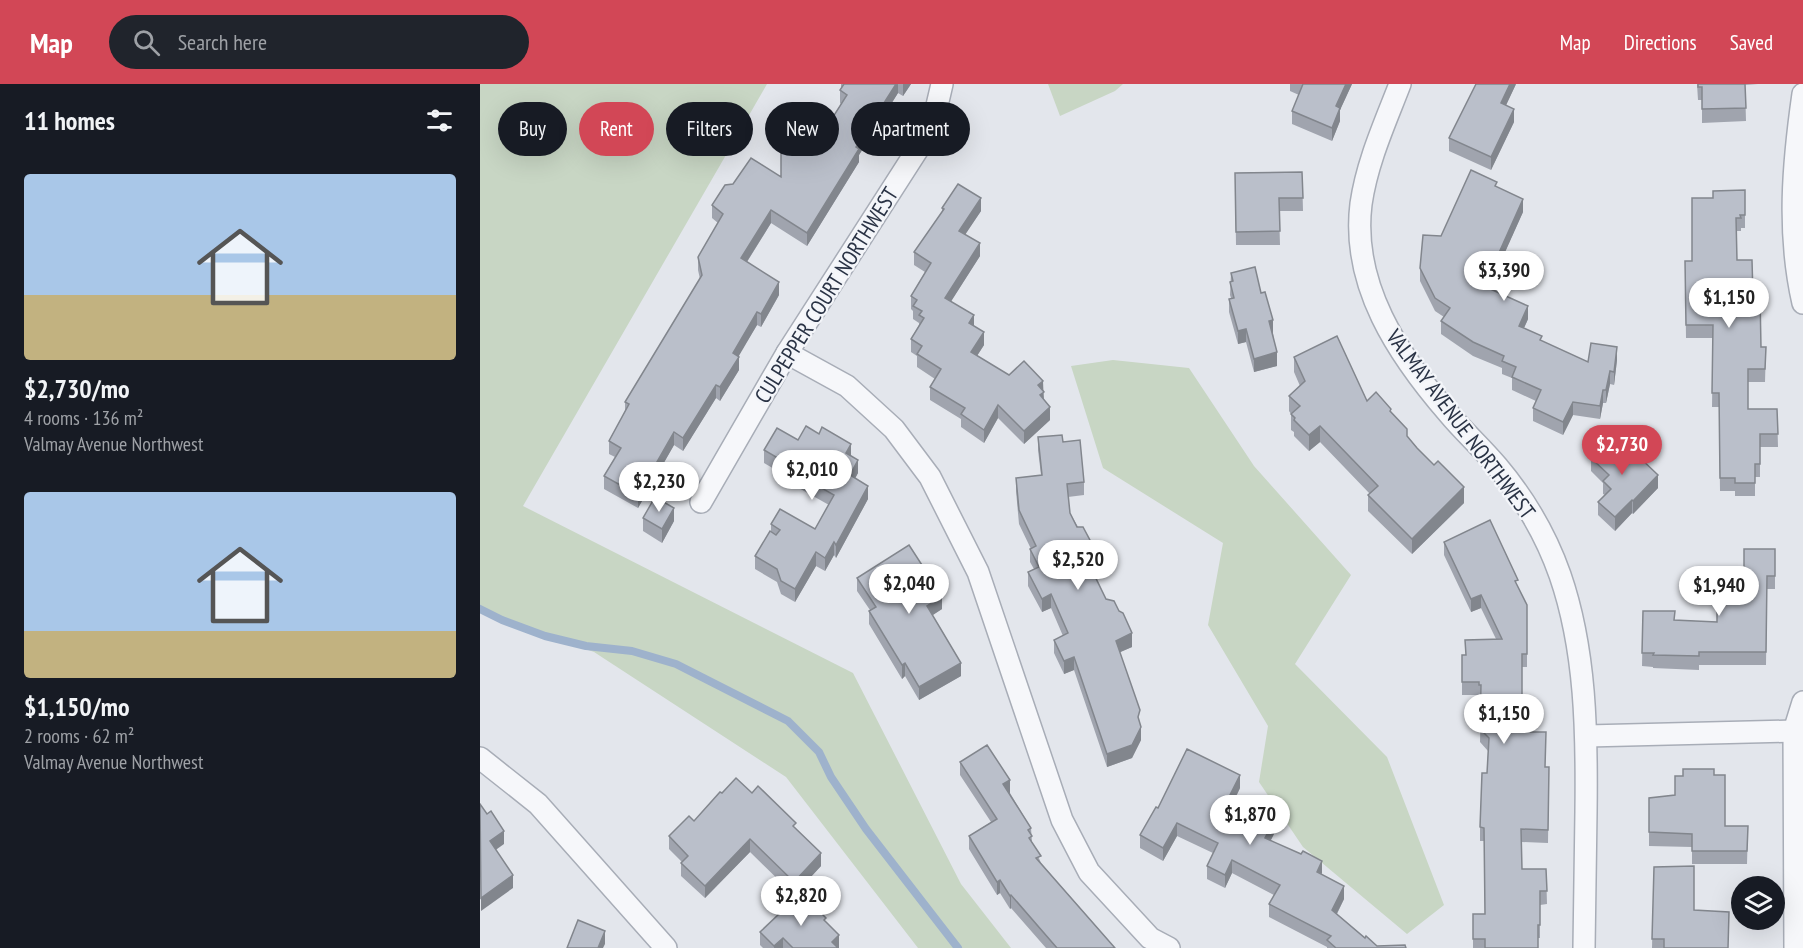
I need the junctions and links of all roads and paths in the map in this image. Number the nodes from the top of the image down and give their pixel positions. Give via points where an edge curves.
1 (942, 84) edge
2 (1400, 84) edge
3 (1803, 94) edge
4 (1803, 303) edge
5 (787, 353) junction
6 (701, 502) dead end
7 (1803, 702) edge
8 (1798, 730) edge
9 (1587, 736) junction
10 (480, 758) edge
11 (666, 948) edge
12 (1169, 948) edge
13 (1584, 948) edge
14 (1795, 948) edge

1 - 5 street, CULPEPPER COURT NORTHWEST via 932,127
2 - 9 street, VALMAY AVENUE NORTHWEST via 1370,162 1361,204 1359,230 1369,285 1393,340 1448,413 1498,467 1547,543 1571,615
3 - 4 street via 1795,149 1792,216
5 - 6 street, CULPEPPER COURT NORTHWEST
5 - 12 street via 847,386 894,429 930,477 978,572 1062,820 1089,872 1150,938
7 - 8 street
8 - 9 street
8 - 14 street
9 - 13 street, VALMAY AVENUE NORTHWEST
10 - 11 street via 538,804

